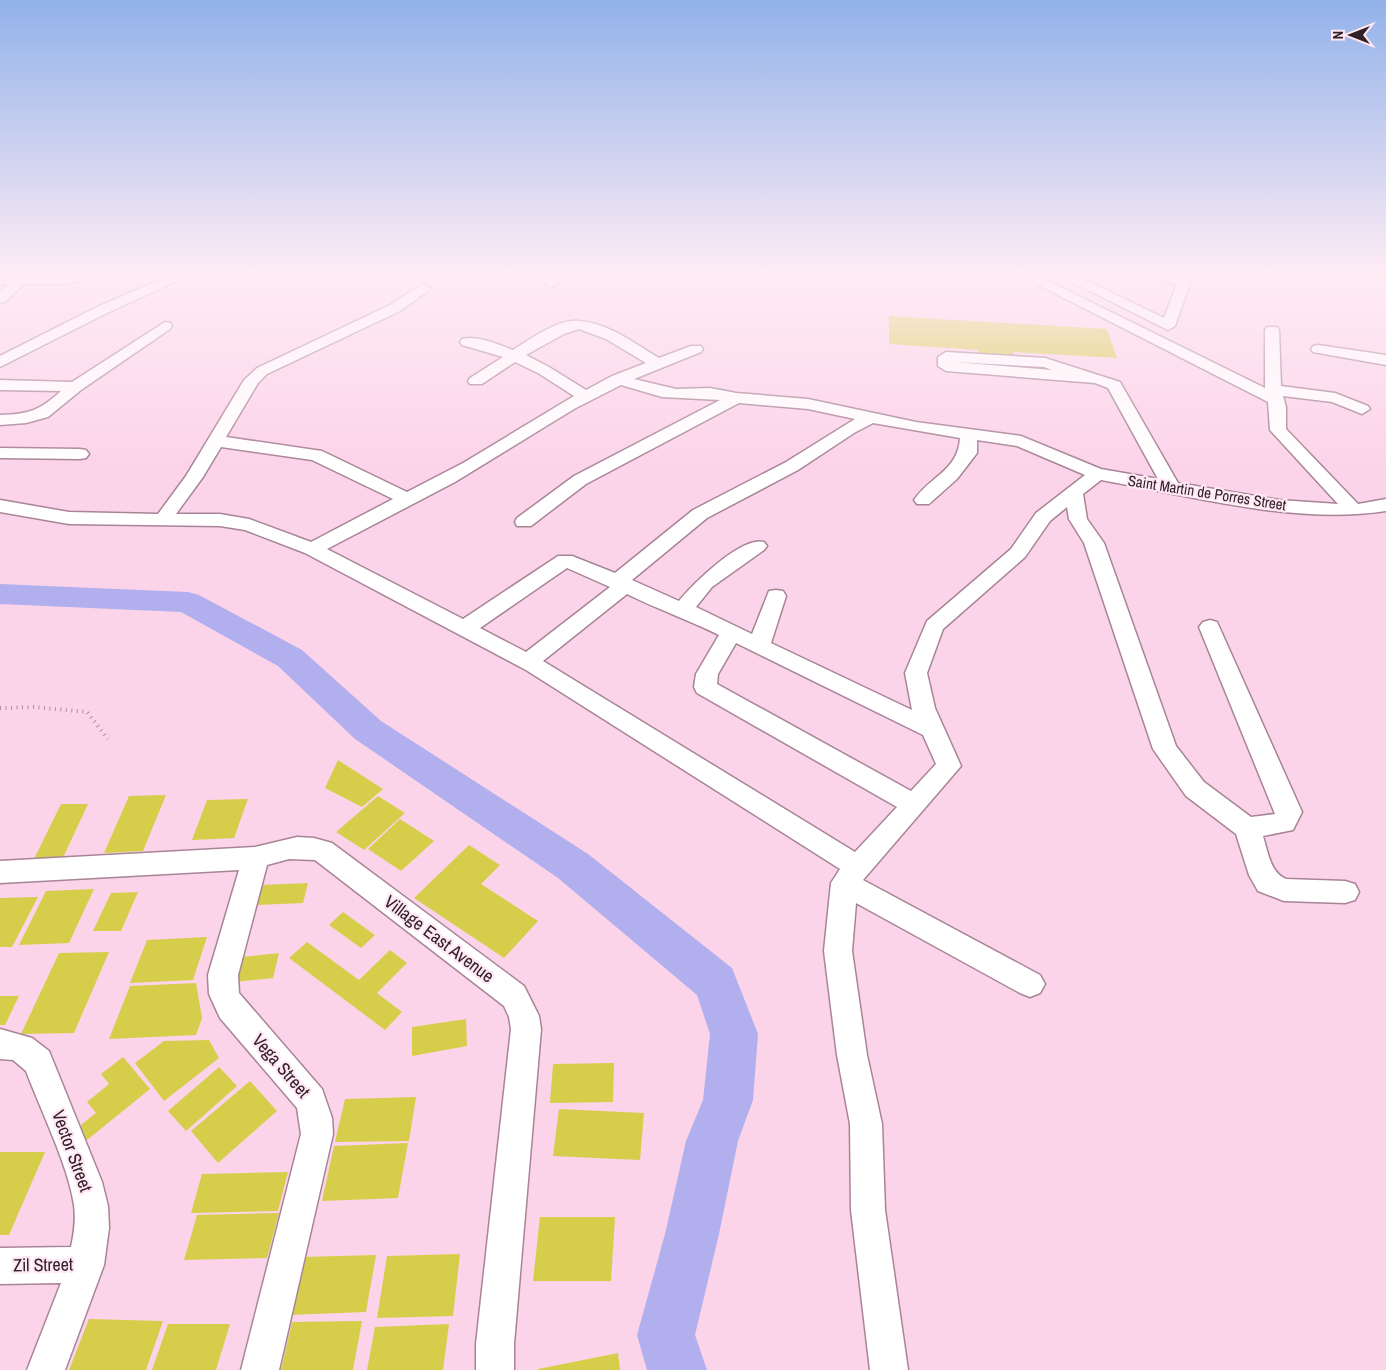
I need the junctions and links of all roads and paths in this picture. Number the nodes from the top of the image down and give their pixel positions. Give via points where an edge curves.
1 (53, 335) edge
2 (152, 335) edge
3 (338, 335) edge
4 (553, 335) edge
5 (605, 335) edge
6 (1150, 335) edge
7 (1272, 335) edge
8 (467, 342) dead end
9 (1318, 348) dead end
10 (696, 349) dead end
11 (514, 357) junction
12 (1386, 360) edge
13 (0, 362) edge
14 (658, 364) junction
15 (1094, 378) junction
16 (617, 380) junction
17 (476, 382) dead end
18 (0, 386) edge
19 (75, 387) junction
20 (1274, 395) junction
21 (585, 397) junction
22 (736, 398) junction
23 (1362, 409) dead end
24 (872, 417) junction
25 (0, 420) edge
26 (969, 433) junction
27 (215, 441) junction
28 (0, 454) edge
29 (80, 454) dead end
30 (1096, 474) junction
31 (1172, 488) junction
32 (1073, 491) junction
33 (406, 499) junction
34 (923, 500) dead end
35 (1386, 505) edge
36 (0, 506) edge
37 (1354, 510) junction
38 (164, 518) junction
39 (524, 522) dead end
40 (757, 546) dead end
41 (312, 549) junction
42 (621, 584) junction
43 (776, 596) dead end
44 (683, 609) junction
45 (1210, 627) dead end
46 (464, 629) junction
47 (732, 632) junction
48 (758, 645) junction
49 (527, 662) junction
50 (0, 708) edge
51 (935, 731) junction
52 (108, 739) dead end
53 (914, 805) junction
54 (1247, 828) junction
55 (256, 858) junction
56 (0, 872) edge
57 (852, 876) junction
58 (1344, 892) dead end
59 (1030, 984) dead end
60 (0, 1044) edge
61 (86, 1265) junction
62 (0, 1266) edge
63 (46, 1370) edge
64 (260, 1370) edge
65 (496, 1370) edge
66 (889, 1370) edge

1 - 13 street
2 - 19 street
3 - 27 street via 262,371 252,380
4 - 11 street
5 - 14 street via 625,342
6 - 20 street
7 - 20 street
8 - 11 street
9 - 12 street
10 - 14 street
11 - 17 street
11 - 21 street via 559,377
14 - 16 street
15 - 15 street via 946,366 946,357 1045,363
15 - 31 street via 1114,385
16 - 21 street
16 - 22 street, Saint Martin de Porres Street via 662,392 710,393
18 - 19 street
19 - 25 street via 42,416
20 - 23 street via 1335,398
20 - 37 street via 1278,407 1278,430
21 - 33 street via 442,484
22 - 24 street, Saint Martin de Porres Street via 808,404
22 - 39 street via 580,480
24 - 26 street, Saint Martin de Porres Street via 916,427
24 - 42 street via 792,466 700,514
26 - 30 street, Saint Martin de Porres Street via 1021,441
26 - 34 street via 968,453 951,475
27 - 33 street via 316,455
27 - 38 street
28 - 29 street
30 - 31 street, Saint Martin de Porres Street
30 - 32 street
31 - 37 street, Saint Martin de Porres Street via 1279,506
32 - 51 street via 1043,517 1018,553 934,626 916,673 923,708
32 - 54 street via 1078,518 1094,544 1165,748 1195,789
33 - 41 street
35 - 37 street, Saint Martin de Porres Street
36 - 38 street via 69,518
38 - 41 street via 220,520 249,525
40 - 44 street via 705,583
41 - 46 street
42 - 44 street
42 - 46 street via 565,560
42 - 49 street
43 - 48 street
44 - 47 street
45 - 54 street via 1289,812 1284,824
46 - 49 street
47 - 48 street
47 - 53 street via 707,674 706,687
48 - 51 street
49 - 57 street
50 - 52 path via 34,707 87,712
51 - 53 street via 949,766
53 - 57 street
54 - 58 street via 1262,875 1268,883 1284,890
55 - 56 street, Village East Avenue
55 - 64 street, Vega Street via 223,975 224,994 231,1008 311,1100 317,1134
55 - 65 street, Village East Avenue via 280,849 308,846 323,851 514,996 520,1004 526,1029 496,1334
57 - 59 street
57 - 66 street via 838,951 852,1055 866,1124 868,1210
60 - 61 street, Vector Street via 20,1047 38,1062 86,1182 92,1228
61 - 62 street, Zil Street
61 - 63 street, Vector Street

